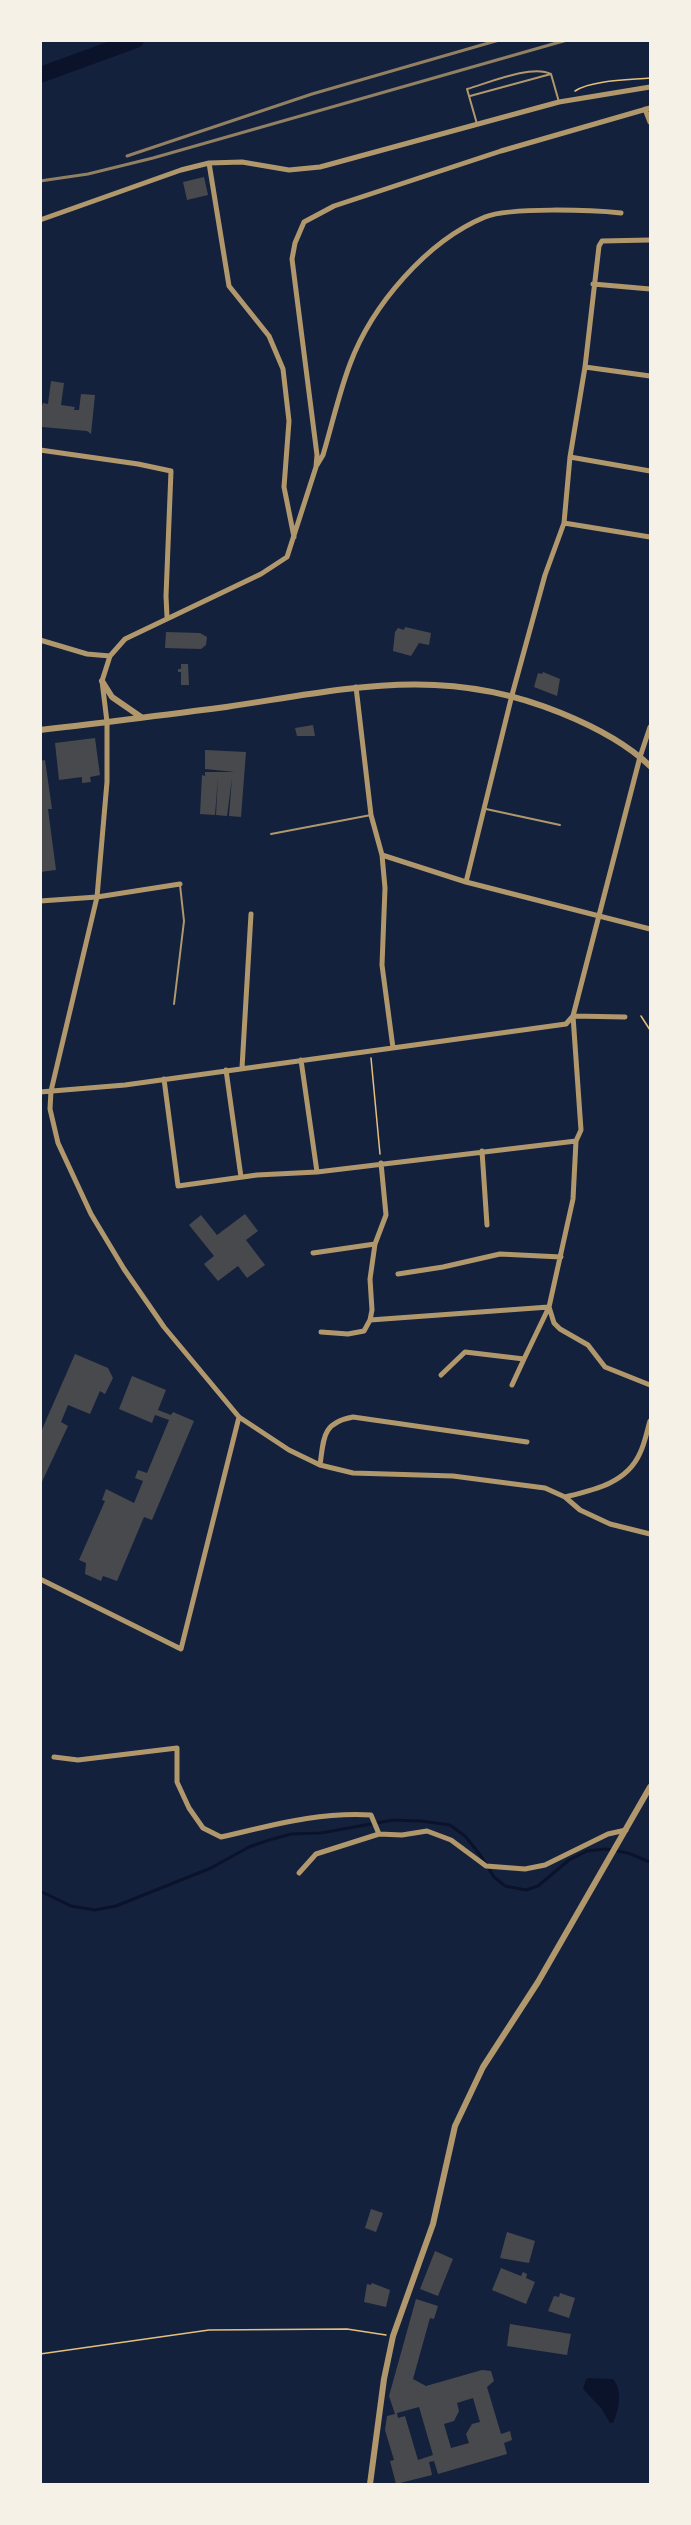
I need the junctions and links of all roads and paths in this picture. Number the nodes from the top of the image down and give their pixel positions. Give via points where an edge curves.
1 (551, 74) junction
2 (651, 78) edge
3 (651, 87) edge
4 (573, 93) dead end
5 (469, 97) junction
6 (559, 102) junction
7 (648, 108) edge
8 (651, 122) edge
9 (477, 125) junction
10 (209, 163) junction
11 (621, 213) dead end
12 (40, 220) edge
13 (651, 240) edge
14 (593, 284) junction
15 (651, 289) edge
16 (585, 367) junction
17 (651, 376) edge
18 (40, 450) edge
19 (570, 456) junction
20 (316, 466) junction
21 (651, 471) edge
22 (564, 523) junction
23 (651, 537) edge
24 (294, 538) junction
25 (167, 617) junction
26 (40, 640) edge
27 (110, 656) junction
28 (102, 681) junction
29 (356, 687) junction
30 (512, 695) junction
31 (141, 717) junction
32 (107, 722) junction
33 (651, 727) edge
34 (40, 730) edge
35 (640, 756) junction
36 (651, 766) edge
37 (484, 808) junction
38 (371, 815) junction
39 (560, 825) dead end
40 (270, 834) dead end
41 (382, 855) junction
42 (466, 882) junction
43 (180, 884) joint
44 (97, 897) junction
45 (40, 901) edge
46 (251, 914) dead end
47 (600, 916) junction
48 (651, 929) edge
49 (174, 1004) dead end
50 (573, 1016) junction
51 (641, 1016) dead end
52 (625, 1017) dead end
53 (651, 1030) edge
54 (393, 1048) junction
55 (370, 1051) junction
56 (301, 1060) junction
57 (242, 1068) junction
58 (226, 1070) junction
59 (164, 1079) junction
60 (51, 1091) junction
61 (40, 1092) edge
62 (576, 1141) junction
63 (482, 1151) junction
64 (381, 1163) junction
65 (317, 1172) junction
66 (241, 1177) junction
67 (487, 1225) dead end
68 (375, 1244) junction
69 (313, 1253) dead end
70 (561, 1257) junction
71 (399, 1274) dead end
72 (549, 1307) junction
73 (370, 1320) junction
74 (321, 1332) dead end
75 (524, 1359) junction
76 (441, 1375) dead end
77 (512, 1385) dead end
78 (651, 1385) edge
79 (239, 1417) junction
80 (651, 1421) edge
81 (527, 1442) dead end
82 (320, 1465) junction
83 (565, 1497) junction
84 (651, 1534) edge
85 (40, 1579) edge
86 (54, 1757) dead end
87 (651, 1787) edge
88 (626, 1830) junction
89 (378, 1831) junction
90 (298, 1873) dead end
91 (393, 2336) junction
92 (40, 2354) edge
93 (370, 2484) edge

1 - 5 lane
1 - 5 lane via 530,71 467,89
1 - 6 lane
2 - 4 path via 581,88
3 - 6 street
5 - 9 lane
6 - 9 street
7 - 8 street
7 - 20 street via 334,206 304,222 292,259
9 - 10 street via 309,169
10 - 12 street
10 - 24 street via 229,286 270,336 283,369 289,421 284,487
11 - 20 street via 506,212 486,217 433,248 381,305 350,362 323,455
13 - 14 street via 602,241
14 - 15 street
14 - 16 street
16 - 17 street
16 - 19 street
18 - 25 street via 171,471
19 - 21 street
19 - 22 street
20 - 24 street
22 - 23 street
22 - 30 street via 545,575
24 - 25 street via 287,556 261,574
25 - 27 street via 125,639
26 - 27 street via 87,654
27 - 28 street
28 - 31 street via 112,697
28 - 32 street
29 - 30 street via 443,684
29 - 31 street
29 - 38 street
30 - 35 street via 599,730
30 - 37 street
31 - 32 street
32 - 34 street
32 - 44 street via 107,782
33 - 35 street
35 - 36 street
35 - 47 street
37 - 39 lane
37 - 42 street
38 - 40 lane
38 - 41 street
41 - 42 street
41 - 54 street via 382,965
42 - 47 street
43 - 44 street
43 - 49 lane via 184,921
44 - 45 street
44 - 60 street
46 - 57 street
47 - 48 street
47 - 50 street
50 - 52 street
50 - 54 street via 566,1024
50 - 62 street via 581,1130
51 - 53 path
54 - 55 street
55 - 56 street
55 - 64 path
56 - 57 street
56 - 65 street
57 - 58 street
58 - 59 street
58 - 66 street
59 - 60 street
59 - 66 street via 178,1186
60 - 61 street
60 - 79 street via 50,1109 58,1143 91,1215 164,1327
62 - 63 street
62 - 70 street via 573,1199
63 - 64 street
63 - 67 street
64 - 65 street
64 - 68 street via 386,1215
65 - 66 street
68 - 69 street
68 - 73 street
70 - 71 street via 500,1254
70 - 72 street
72 - 73 street
72 - 75 street
72 - 78 street via 554,1323 588,1345 605,1367
73 - 74 street via 364,1330 348,1334
75 - 76 street via 465,1352
75 - 77 street
79 - 82 street
79 - 85 street via 181,1649
80 - 83 street via 631,1468 594,1490
81 - 82 street via 353,1417 336,1421 324,1432
82 - 83 street via 353,1473 453,1476 533,1486
83 - 84 street via 580,1510 610,1524
86 - 89 street via 78,1760 177,1748 177,1782 189,1808 203,1828 221,1837 320,1815 372,1815
87 - 88 street
88 - 89 street via 589,1841 545,1865 525,1869 486,1866 451,1840 427,1831 402,1835
88 - 91 street via 538,1982 483,2067 455,2126 433,2224
89 - 90 street via 316,1854
91 - 92 path via 347,2329 210,2330
91 - 93 street

